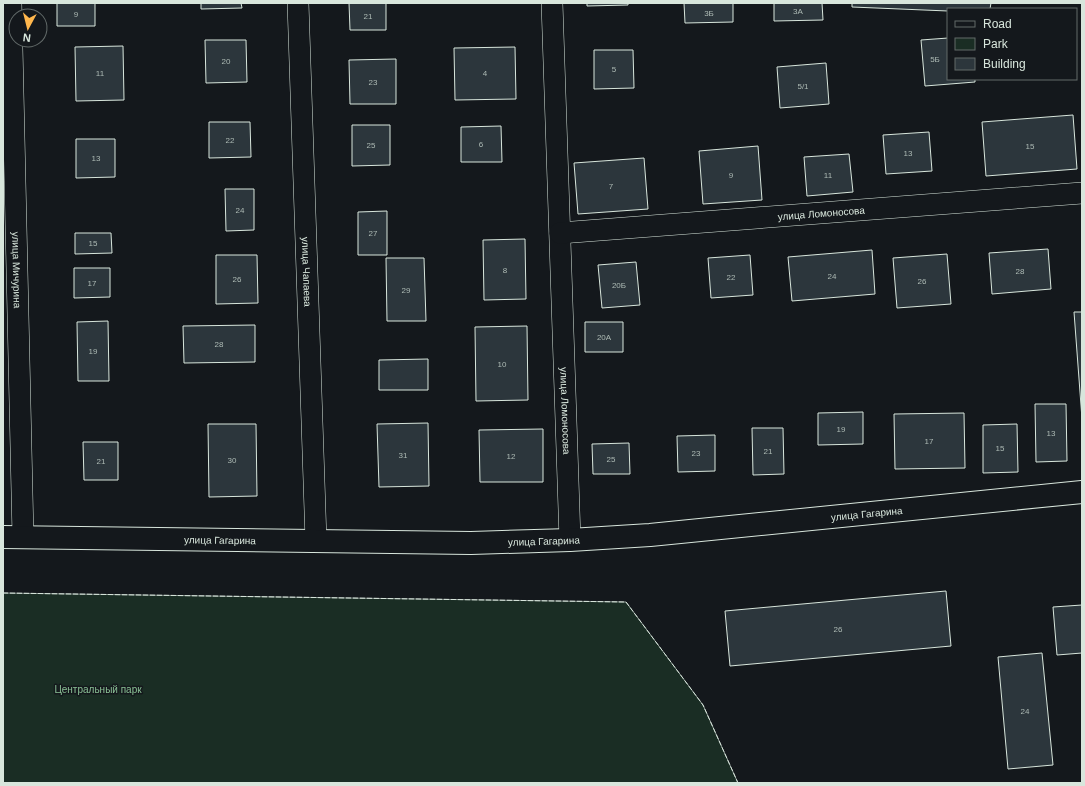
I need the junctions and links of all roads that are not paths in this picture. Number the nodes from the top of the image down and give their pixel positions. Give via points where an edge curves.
1 (11, 3) edge
2 (298, 3) edge
3 (552, 3) edge
4 (1082, 193) edge
5 (560, 233) junction
6 (1082, 492) edge
7 (13, 537) edge
8 (570, 540) junction
9 (316, 541) junction

1 - 7 street, улица Мичурина
2 - 9 street, улица Чапаева
3 - 5 street, улица Ломоносова
4 - 5 street, улица Ломоносова
5 - 8 street, улица Ломоносова
6 - 8 street, улица Гагарина via 658,535
7 - 9 street, улица Гагарина
8 - 9 street, улица Гагарина via 471,543

